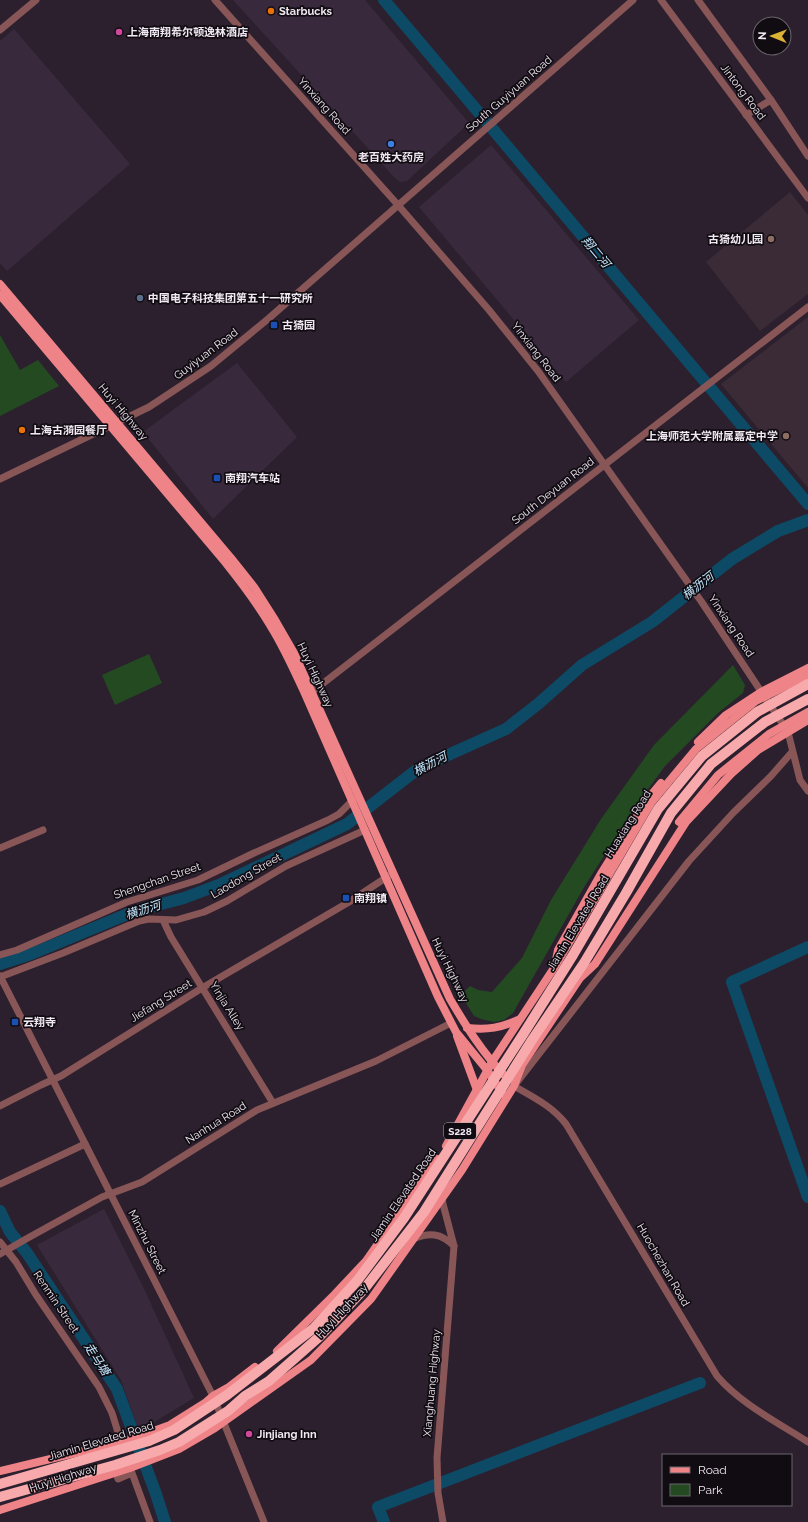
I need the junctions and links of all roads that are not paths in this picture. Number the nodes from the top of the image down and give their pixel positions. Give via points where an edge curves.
1 (36, 0) edge
2 (216, 0) edge
3 (633, 0) edge
4 (661, 0) edge
5 (698, 0) edge
6 (0, 30) edge
7 (771, 100) junction
8 (746, 115) junction
9 (808, 156) edge
10 (808, 198) edge
11 (398, 205) junction
12 (0, 284) edge
13 (0, 295) edge
14 (808, 307) edge
15 (114, 424) junction
16 (605, 465) junction
17 (0, 479) edge
18 (808, 668) edge
19 (808, 675) edge
20 (808, 684) edge
21 (761, 692) junction
22 (309, 694) junction
23 (808, 699) edge
24 (808, 712) edge
25 (808, 720) edge
26 (788, 732) junction
27 (792, 752) junction
28 (808, 791) edge
29 (357, 802) junction
30 (365, 824) junction
31 (43, 830) dead end
32 (0, 848) edge
33 (390, 876) junction
34 (163, 920) junction
35 (0, 955) edge
36 (556, 965) junction
37 (0, 976) edge
38 (580, 978) junction
39 (202, 988) junction
40 (521, 1018) junction
41 (451, 1023) junction
42 (467, 1028) junction
43 (456, 1032) junction
44 (492, 1062) junction
45 (487, 1070) junction
46 (53, 1080) junction
47 (514, 1086) junction
48 (476, 1090) junction
49 (506, 1098) junction
50 (273, 1102) junction
51 (0, 1106) edge
52 (85, 1144) junction
53 (0, 1184) edge
54 (110, 1194) junction
55 (442, 1197) junction
56 (412, 1240) junction
57 (0, 1242) edge
58 (454, 1246) junction
59 (10, 1248) junction
60 (0, 1254) edge
61 (213, 1396) junction
62 (224, 1422) junction
63 (124, 1441) junction
64 (808, 1442) edge
65 (133, 1470) junction
66 (0, 1471) edge
67 (24, 1476) junction
68 (0, 1478) edge
69 (0, 1484) edge
70 (29, 1489) junction
71 (0, 1497) edge
72 (0, 1504) edge
73 (0, 1510) edge
74 (150, 1522) edge
75 (264, 1522) edge
76 (443, 1522) edge

1 - 6 street
2 - 11 street, Yinxiang Road
3 - 11 street, South Guyiyuan Road
4 - 8 street, Jintong Road
5 - 7 street
7 - 8 street
7 - 9 street
8 - 10 street, Jintong Road
11 - 15 street, Guyiyuan Road via 212,366 140,412
11 - 16 street, Yinxiang Road via 489,310 538,372
12 - 15 main road, Huyi Highway
13 - 15 main road, Huyi Highway
14 - 16 street, South Deyuan Road
15 - 17 street, Guyiyuan Road
15 - 22 main road, Huyi Highway via 232,558 254,587 294,653
16 - 21 street, Yinxiang Road via 701,601
16 - 22 street, South Deyuan Road
18 - 21 main road
19 - 36 main road, Huaxiang Road via 756,702 696,749 651,804
20 - 67 highway, Jiamin Elevated Road / S228 via 757,712 702,756 658,809 614,887 516,1046 404,1218 357,1281 314,1328 227,1395 174,1430 149,1441
21 - 26 street, Yinxiang Road
21 - 36 main road via 726,716 692,747 647,800 558,950
22 - 29 main road, Huyi Highway
23 - 70 highway, S228 via 766,722 711,764 671,813 584,963 532,1040 424,1212 365,1288 319,1337 269,1381 179,1442 115,1465
24 - 38 main road via 769,734 718,776 681,819
25 - 26 main road
26 - 27 street, Yinxiang Road
26 - 38 main road via 758,750 730,774 686,822 595,964
27 - 28 street, Yinxiang Road via 800,780
27 - 47 street via 689,862
29 - 30 main road, Huyi Highway
29 - 35 street, Shengchan Street via 328,820 198,880 127,902
30 - 33 main road, Huyi Highway
30 - 34 street, Laodong Street via 215,907 184,918
31 - 32 street
33 - 39 street, Jiefang Street
33 - 41 main road, Huyi Highway via 438,997
33 - 42 main road, Huyi Highway via 450,999
34 - 37 street, Laodong Street via 139,921
34 - 39 street, Yinjia Alley
36 - 40 main road, Huaxiang Road
37 - 46 street, Minzhu Street
38 - 47 main road via 522,1065
39 - 46 street, Jiefang Street
39 - 50 street, Yinjia Alley
40 - 42 main road via 506,1026
40 - 44 main road, Huaxiang Road
41 - 43 main road, Huyi Highway
41 - 50 street, Nanhua Road via 369,1064
42 - 44 main road, Huyi Highway
43 - 45 main road, Huyi Highway
43 - 48 main road
44 - 45 main road, Huaxiang Road
44 - 47 main road, Huyi Highway
45 - 48 main road, Huyi Highway
45 - 49 main road
46 - 51 street, Jiefang Street
46 - 52 street, Minzhu Street
47 - 49 main road, Huyi Highway
47 - 64 street, Huochezhan Road via 547,1105 566,1124 717,1376 750,1405
48 - 61 main road, Huyi Highway via 445,1146 366,1261 279,1350
49 - 55 main road, Huyi Highway via 462,1170
50 - 54 street, Nanhua Road via 142,1182
52 - 53 street
52 - 54 street, Minzhu Street
54 - 59 street, Nanhua Road
54 - 61 street, Minzhu Street
55 - 56 main road, Huyi Highway
55 - 58 street
56 - 58 street via 424,1235 438,1236 446,1238
56 - 62 main road, Huyi Highway via 371,1299 311,1360
57 - 59 street, Renmin Street
58 - 76 street, Xianghuang Highway via 437,1458 438,1493
59 - 60 street, Nanhua Road
59 - 63 street, Renmin Street via 98,1387
61 - 62 street, Minzhu Street
61 - 63 main road, Huyi Highway via 170,1425
62 - 65 main road, Huyi Highway via 179,1449 150,1460
62 - 75 street, Minzhu Street
63 - 66 main road, Huyi Highway
65 - 73 main road, Huyi Highway via 116,1473
65 - 74 street
67 - 68 highway
67 - 69 highway, Jiamin Elevated Road / S228
70 - 71 highway, S228
70 - 72 highway

